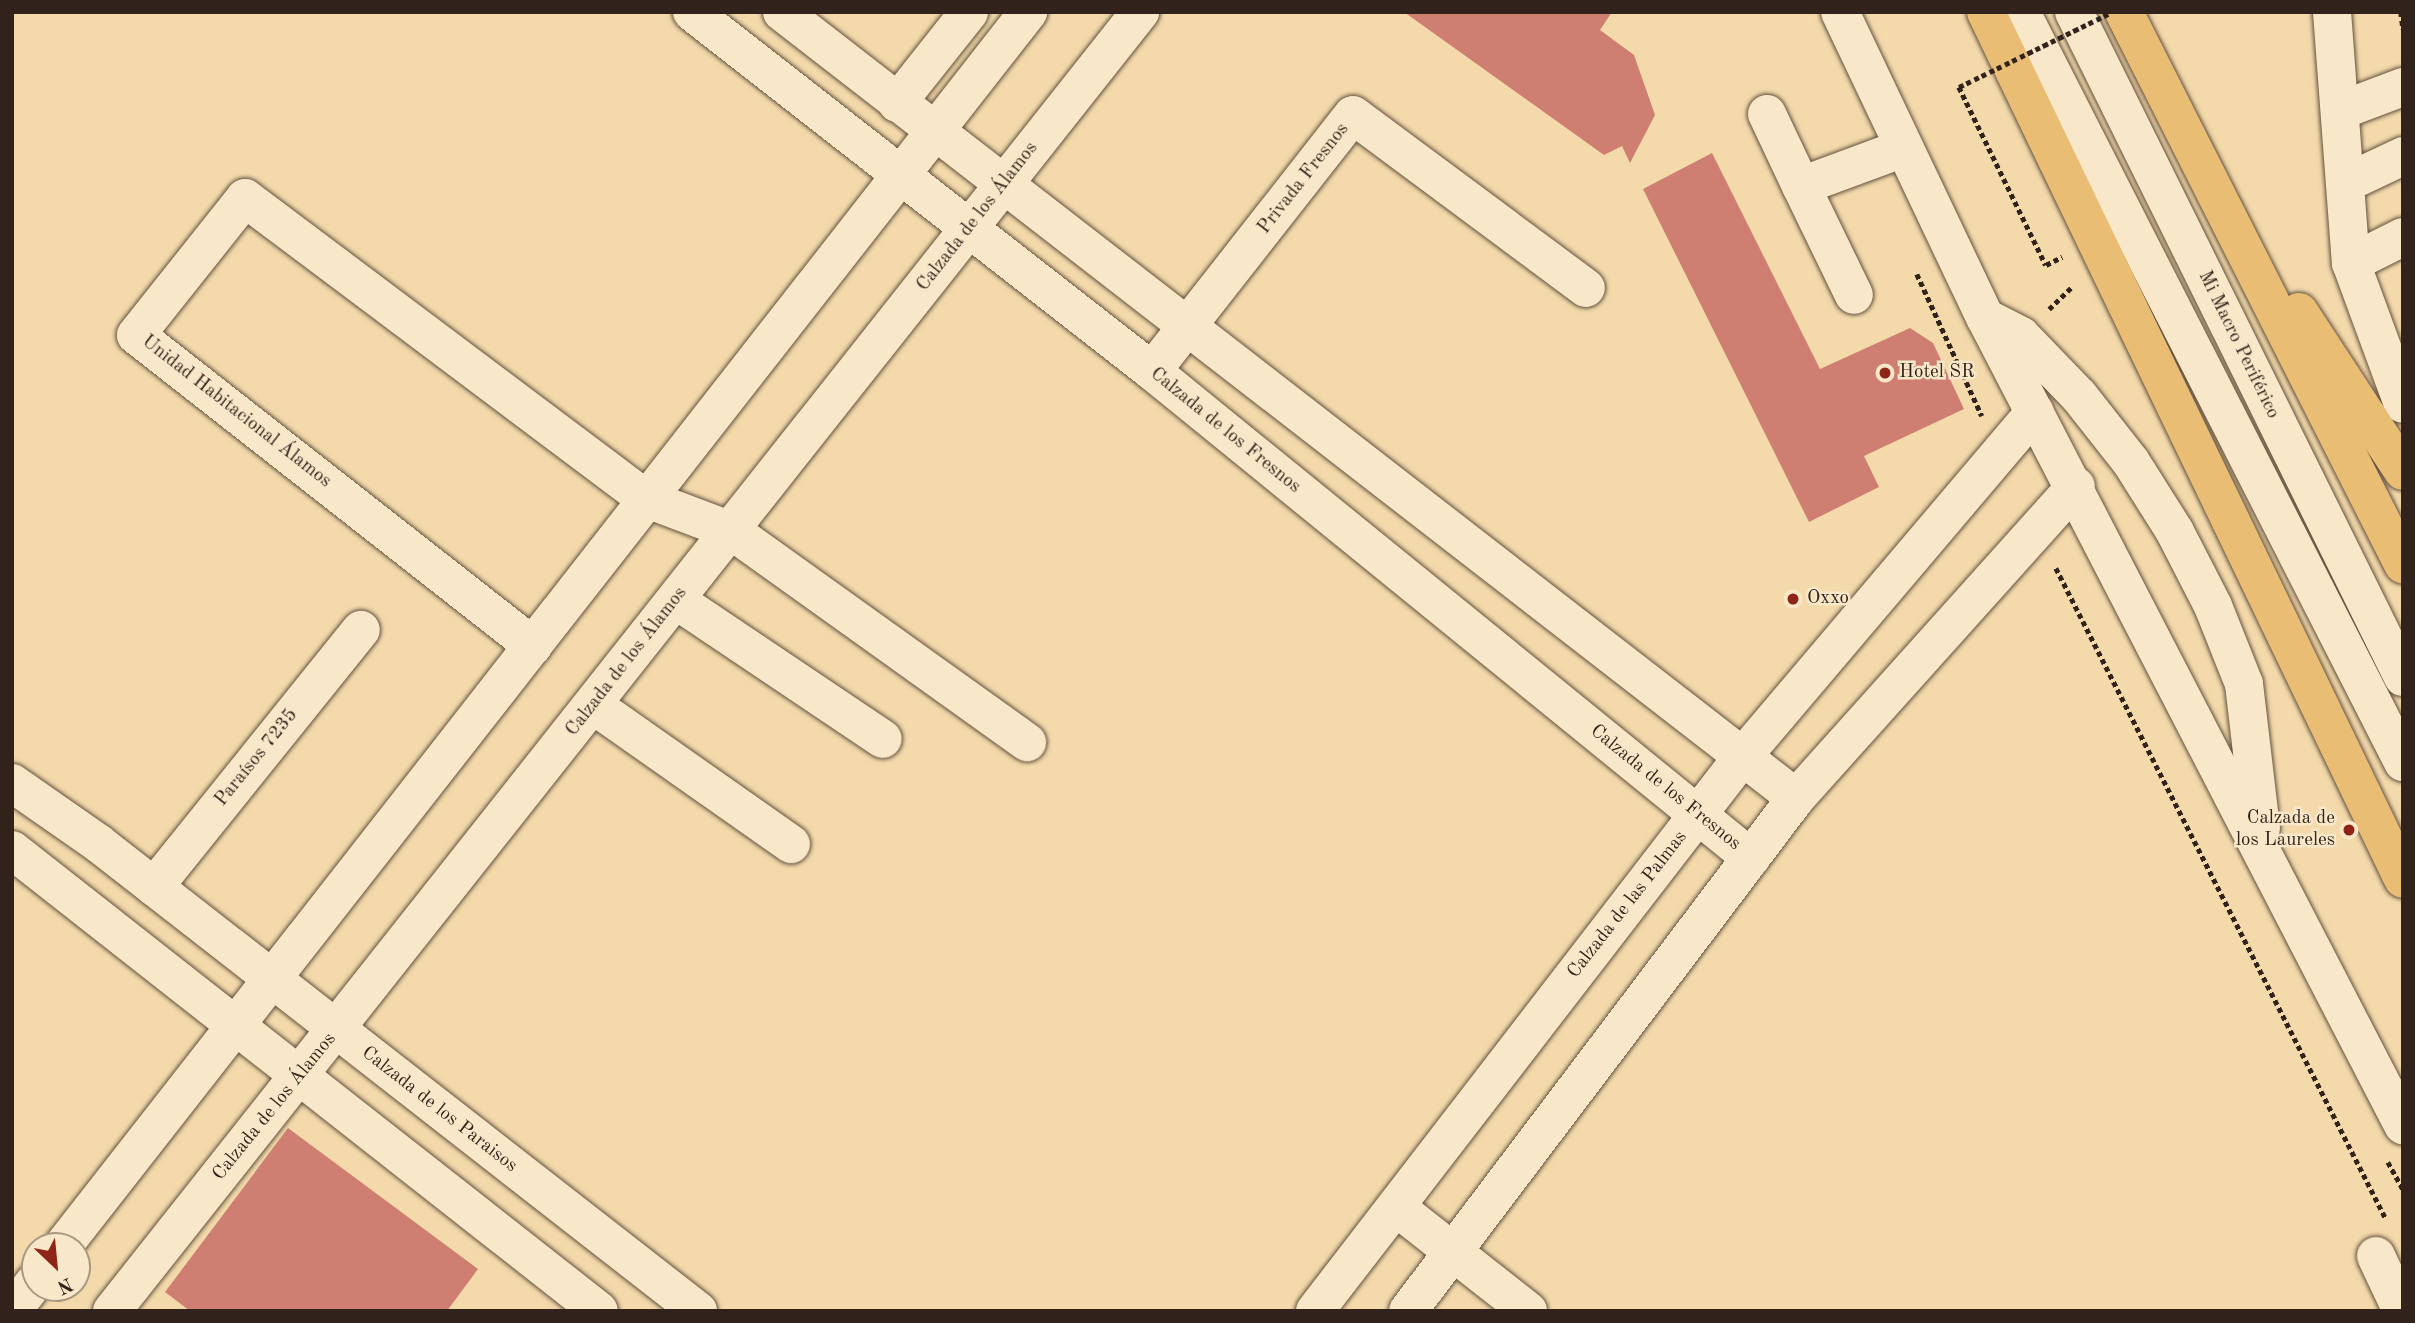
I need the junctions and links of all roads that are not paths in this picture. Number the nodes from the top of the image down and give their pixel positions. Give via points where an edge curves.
1 (692, 12) edge
2 (782, 12) edge
3 (969, 12) edge
4 (1028, 12) edge
5 (1140, 12) edge
6 (1840, 12) edge
7 (1986, 12) edge
8 (2021, 12) edge
9 (2074, 12) edge
10 (2124, 12) edge
11 (2332, 12) edge
12 (2403, 87) edge
13 (897, 103) junction
14 (2342, 110) junction
15 (1767, 114) dead end
16 (934, 133) junction
17 (2189, 144) junction
18 (1904, 148) junction
19 (2403, 156) edge
20 (900, 177) junction
21 (2346, 183) junction
22 (1801, 186) junction
23 (1002, 187) junction
24 (968, 230) junction
25 (2403, 237) edge
26 (2351, 263) junction
27 (1587, 288) dead end
28 (1854, 295) dead end
29 (1984, 317) junction
30 (1190, 325) junction
31 (1152, 372) junction
32 (2403, 404) edge
33 (2035, 412) junction
34 (2403, 471) edge
35 (2076, 486) junction
36 (644, 498) junction
37 (732, 531) junction
38 (2403, 564) edge
39 (676, 600) junction
40 (361, 630) dead end
41 (533, 646) junction
42 (2403, 677) edge
43 (593, 705) junction
44 (883, 739) dead end
45 (1027, 742) dead end
46 (1743, 756) junction
47 (2403, 762) edge
48 (12, 783) edge
49 (1796, 798) junction
50 (1698, 815) junction
51 (791, 845) dead end
52 (12, 850) edge
53 (2264, 854) junction
54 (1751, 858) junction
55 (2403, 879) edge
56 (154, 887) junction
57 (272, 979) junction
58 (237, 1024) junction
59 (337, 1030) junction
60 (300, 1075) junction
61 (2403, 1125) edge
62 (1396, 1207) junction
63 (74, 1232) edge
64 (2383, 1242) road end
65 (1453, 1253) junction
66 (112, 1311) edge
67 (599, 1311) edge
68 (698, 1311) edge
69 (1315, 1311) edge
70 (1408, 1311) edge
71 (1528, 1311) edge
72 (2402, 1311) edge

1 - 20 street, Calzada de los Fresnos
2 - 13 street
3 - 13 street
4 - 16 street
5 - 23 street, Calzada de los Álamos
6 - 18 street
7 - 55 highway
8 - 47 street
9 - 42 street, Mi Macro Periférico
10 - 17 highway
11 - 14 street
12 - 14 street
13 - 16 street
14 - 21 street
15 - 22 street
16 - 20 street
16 - 23 street
17 - 34 highway
17 - 38 highway
18 - 22 street
18 - 29 street
19 - 21 street
20 - 24 street, Calzada de los Fresnos
20 - 36 street
21 - 26 street
22 - 28 street
23 - 24 street, Calzada de los Álamos
23 - 30 street
24 - 31 street, Calzada de los Fresnos
24 - 37 street, Calzada de los Álamos
25 - 26 street
26 - 32 street
27 - 30 street, Privada Fresnos via 1353,115
29 - 33 street
29 - 53 street via 2021,336 2131,462 2213,606 2244,684
30 - 31 street, Privada Fresnos
30 - 46 street
31 - 50 street, Calzada de los Fresnos
33 - 35 street
33 - 46 street, Calzada de las Palmas
35 - 49 street
35 - 53 street
36 - 37 street
36 - 41 street
36 - 41 street, Unidad Habitacional Álamos via 245,198 136,335
37 - 39 street, Calzada de los Álamos
37 - 45 street
39 - 43 street, Calzada de los Álamos
39 - 44 street
40 - 56 street, Paraísos 7235
41 - 57 street
43 - 51 street
43 - 59 street, Calzada de los Álamos
46 - 49 street
46 - 50 street, Calzada de las Palmas
48 - 56 street, Calzada de los Paraisos
49 - 54 street
50 - 54 street, Calzada de los Fresnos
50 - 62 street, Calzada de las Palmas
52 - 58 street
53 - 61 street
54 - 65 street
56 - 57 street, Calzada de los Paraisos
57 - 58 street
57 - 59 street, Calzada de los Paraisos
58 - 60 street
58 - 63 street
59 - 60 street, Calzada de los Álamos
59 - 68 street, Calzada de los Paraisos
60 - 66 street, Calzada de los Álamos
60 - 67 street
62 - 65 street
62 - 69 street, Calzada de las Palmas
64 - 72 street
65 - 70 street
65 - 71 street

